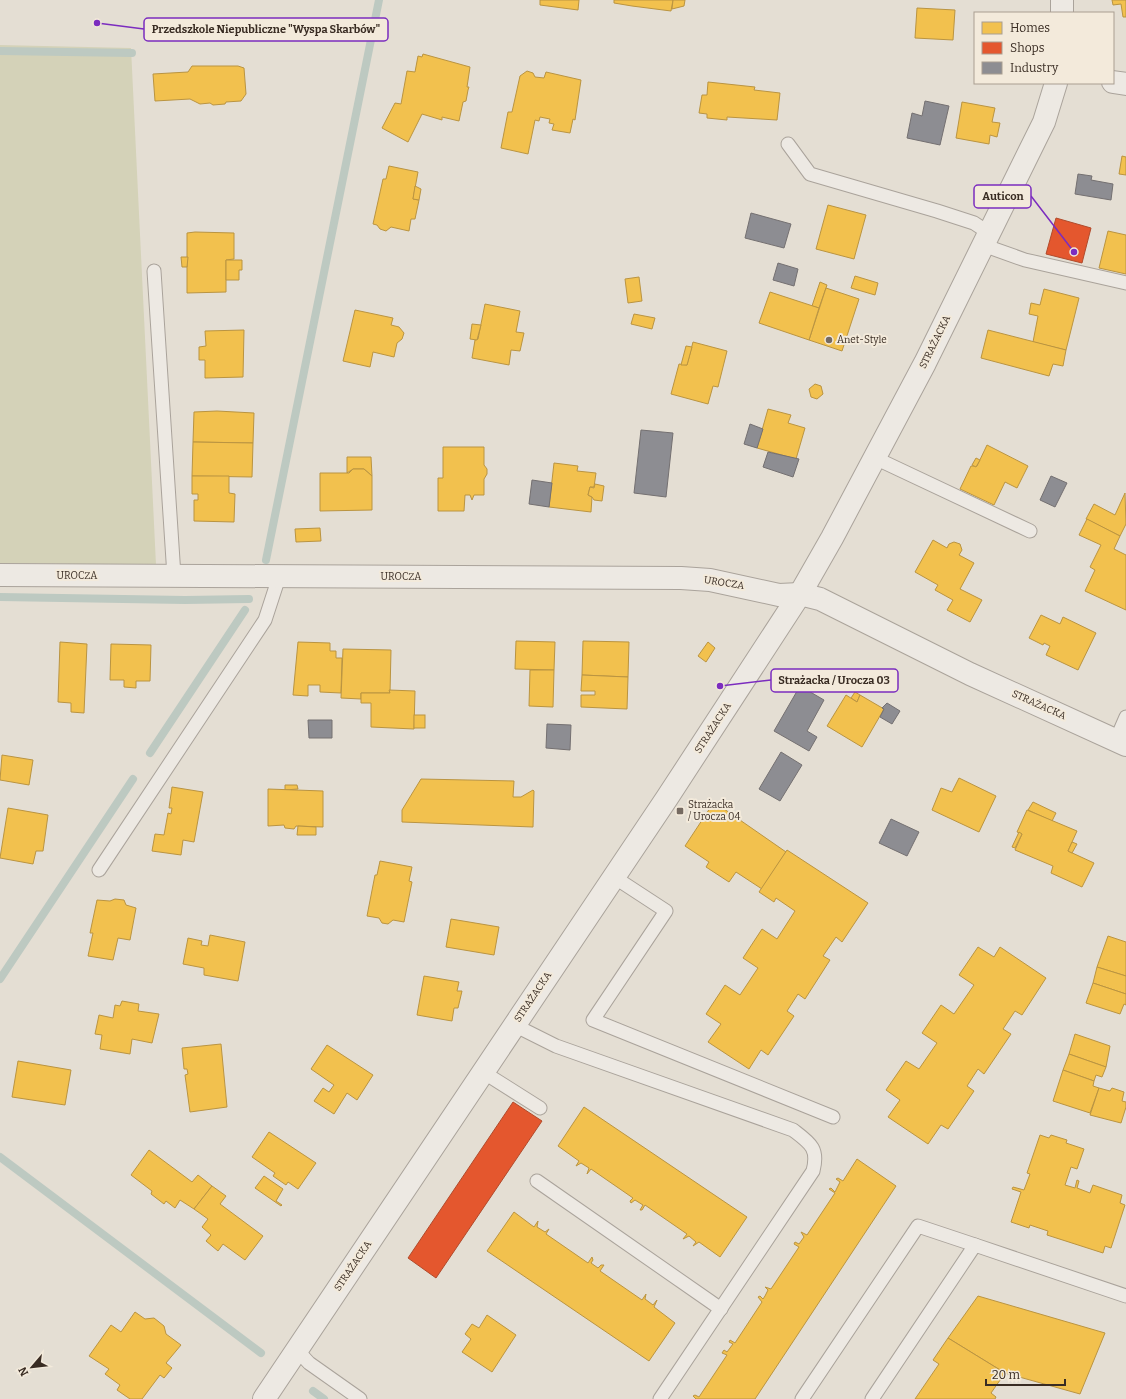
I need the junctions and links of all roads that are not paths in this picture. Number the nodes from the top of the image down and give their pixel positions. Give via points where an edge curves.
1 (1062, 0) edge
2 (1062, 12) edge
3 (1114, 82) edge
4 (1056, 84) edge
5 (1126, 84) edge
6 (788, 144) dead end
7 (986, 239) junction
8 (154, 271) dead end
9 (1126, 282) edge
10 (875, 458) junction
11 (1030, 531) dead end
12 (0, 576) edge
13 (174, 576) junction
14 (280, 577) junction
15 (800, 594) junction
16 (1126, 717) edge
17 (1121, 742) edge
18 (99, 870) dead end
19 (614, 878) junction
20 (514, 1026) junction
21 (483, 1072) junction
22 (540, 1108) dead end
23 (834, 1117) dead end
24 (538, 1181) dead end
25 (975, 1245) junction
26 (1125, 1291) edge
27 (721, 1309) junction
28 (297, 1350) junction
29 (266, 1398) edge
30 (360, 1399) edge
31 (660, 1399) edge
32 (802, 1399) edge
33 (872, 1399) edge

1 - 2 street
3 - 5 street
4 - 7 street, STRAŻACKA via 1044,122
6 - 7 lane via 810,174 974,223
7 - 9 lane via 1025,260
7 - 10 street, STRAŻACKA
8 - 13 lane
10 - 11 lane
10 - 15 street, STRAŻACKA
12 - 13 street, UROCZA
13 - 14 street, UROCZA
14 - 15 street, UROCZA via 681,578 710,580 779,595
14 - 18 lane via 265,620
15 - 17 street, STRAŻACKA via 820,599 970,674
15 - 19 street, STRAŻACKA
16 - 17 lane
19 - 20 street, STRAŻACKA
19 - 23 lane via 666,911 593,1020
20 - 21 street, STRAŻACKA
20 - 27 lane via 556,1046 793,1130 811,1144 816,1159 813,1171
21 - 22 lane
21 - 28 street, STRAŻACKA
24 - 27 lane
25 - 26 lane
25 - 32 lane via 918,1226
25 - 33 lane
27 - 31 lane
28 - 29 street, STRAŻACKA
28 - 30 lane via 309,1364

